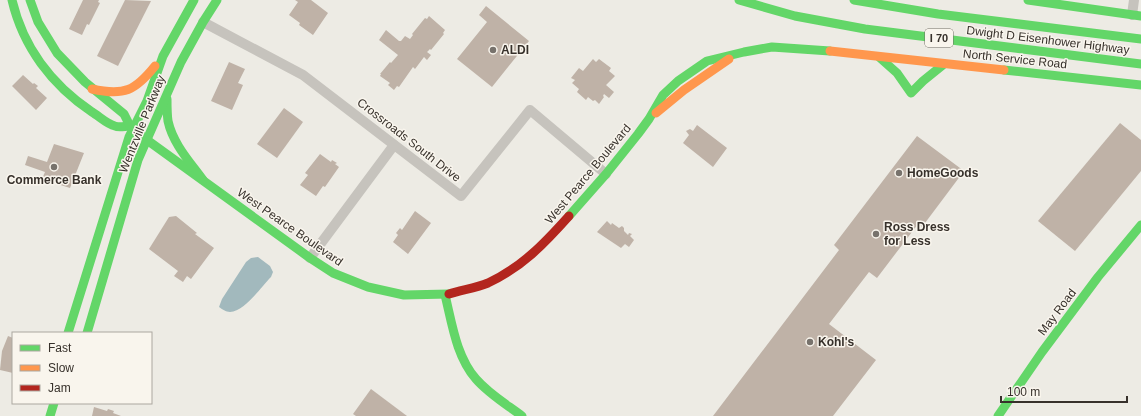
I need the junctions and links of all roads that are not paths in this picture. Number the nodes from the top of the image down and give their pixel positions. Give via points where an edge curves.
1 (12, 0) edge
2 (21, 0) edge
3 (30, 0) edge
4 (194, 0) edge
5 (217, 0) edge
6 (739, 0) edge
7 (854, 0) edge
8 (1028, 0) edge
9 (1134, 0) edge
10 (1136, 16) edge
11 (203, 22) junction
12 (43, 32) junction
13 (1141, 39) edge
14 (29, 45) junction
15 (815, 49) joint
16 (163, 56) junction
17 (878, 56) junction
18 (944, 64) junction
19 (1141, 64) edge
20 (1141, 85) edge
21 (90, 86) junction
22 (166, 95) junction
23 (138, 133) junction
24 (394, 145) junction
25 (606, 174) junction
26 (203, 180) junction
27 (1141, 225) edge
28 (310, 258) junction
29 (445, 295) junction
30 (68, 332) edge
31 (87, 332) edge
32 (54, 404) edge
33 (50, 416) edge
34 (522, 416) edge
35 (998, 416) edge

1 - 14 main road
2 - 12 main road via 30,26
3 - 12 main road, West Pearce Boulevard
4 - 16 main road, Wentzville Parkway
5 - 11 main road, Wentzville Parkway
6 - 19 main road, Dwight D Eisenhower Highway / I 70 via 795,16 865,29
7 - 13 main road, Dwight D Eisenhower Highway / I 70 via 938,14
8 - 10 main road
9 - 10 street
11 - 22 main road, Wentzville Parkway
11 - 24 street, Crossroads South Drive via 303,75
12 - 21 main road, West Pearce Boulevard via 69,67
14 - 21 main road via 44,50 78,84
14 - 23 main road via 48,72 70,95 113,126
15 - 17 main road, North Service Road
15 - 25 main road, West Pearce Boulevard via 772,47 736,54 684,90 649,120
16 - 21 main road via 136,87 119,93 106,92
16 - 23 main road, Wentzville Parkway
17 - 18 main road, North Service Road
17 - 18 main road via 896,70 911,93
18 - 20 main road, North Service Road
21 - 23 main road, West Pearce Boulevard via 124,114
22 - 23 main road, Wentzville Parkway
22 - 26 main road via 172,134
23 - 26 main road, West Pearce Boulevard
23 - 30 main road, Wentzville Parkway via 129,137
23 - 31 main road, Wentzville Parkway via 138,160
24 - 25 street, Crossroads South Drive via 461,196 530,110
24 - 28 street
25 - 29 main road, West Pearce Boulevard via 544,245 521,264 487,282
26 - 28 main road, West Pearce Boulevard
27 - 35 main road, May Road via 1098,277
28 - 29 main road, West Pearce Boulevard via 333,273 368,287 404,295
29 - 34 main road via 466,365 484,387
32 - 33 main road

